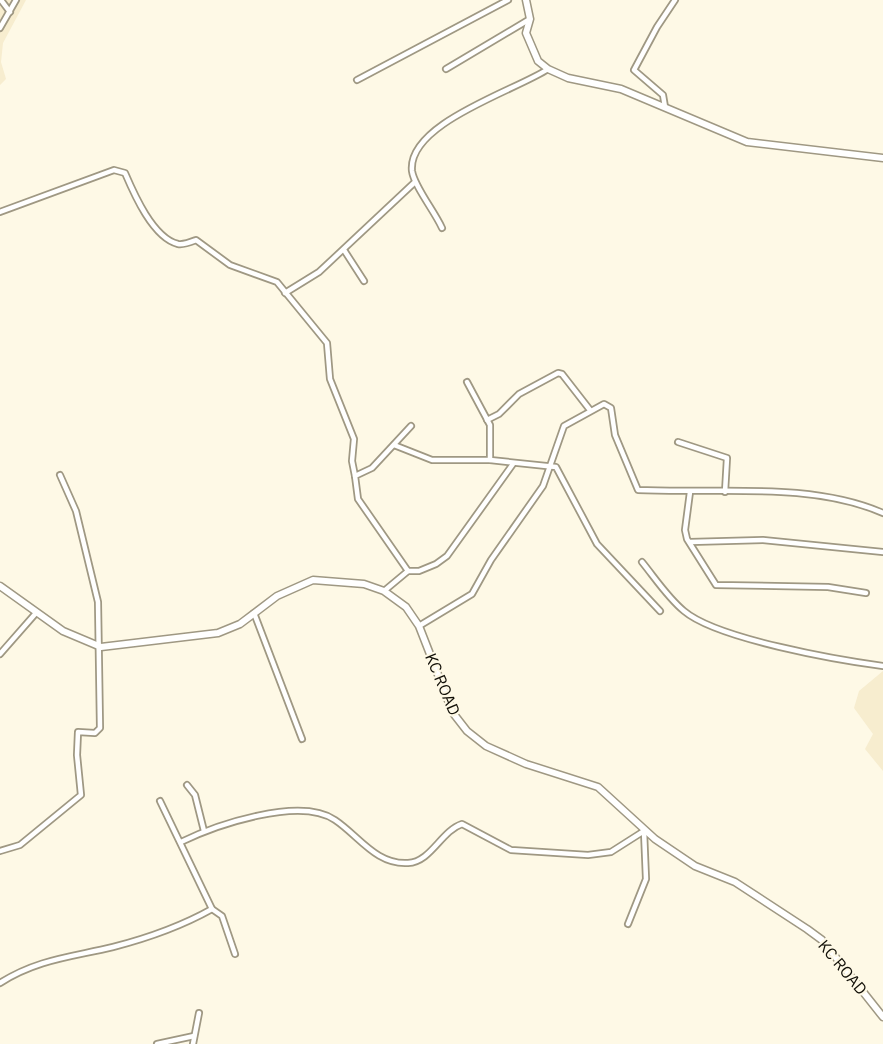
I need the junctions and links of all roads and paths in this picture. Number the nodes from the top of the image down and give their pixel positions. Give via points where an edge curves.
1 (1, 0) edge
2 (16, 0) edge
3 (508, 0) edge
4 (526, 0) edge
5 (675, 0) edge
6 (10, 12) junction
7 (530, 19) junction
8 (0, 28) edge
9 (446, 69) dead end
10 (548, 69) junction
11 (357, 80) dead end
12 (664, 107) junction
13 (883, 158) edge
14 (415, 182) junction
15 (0, 212) edge
16 (442, 228) dead end
17 (344, 250) junction
18 (364, 281) dead end
19 (285, 293) junction
20 (467, 382) dead end
21 (590, 410) junction
22 (487, 420) junction
23 (411, 426) dead end
24 (678, 442) dead end
25 (394, 446) junction
26 (490, 460) junction
27 (513, 464) junction
28 (550, 466) junction
29 (60, 475) dead end
30 (355, 476) junction
31 (690, 492) junction
32 (725, 492) junction
33 (883, 513) edge
34 (690, 542) junction
35 (883, 552) edge
36 (642, 562) dead end
37 (408, 571) junction
38 (0, 586) edge
39 (384, 591) junction
40 (866, 593) dead end
41 (660, 610) dead end
42 (36, 613) junction
43 (254, 613) junction
44 (419, 626) junction
45 (100, 646) junction
46 (0, 654) edge
47 (883, 666) edge
48 (302, 739) dead end
49 (187, 785) dead end
50 (160, 801) dead end
51 (204, 831) junction
52 (644, 831) junction
53 (181, 842) junction
54 (0, 851) edge
55 (212, 909) junction
56 (628, 924) dead end
57 (235, 954) dead end
58 (0, 982) edge
59 (199, 1013) dead end
60 (883, 1017) edge
61 (194, 1036) junction
62 (158, 1044) edge
63 (193, 1044) edge

1 - 6 street
2 - 6 street
3 - 11 street
4 - 7 main road
5 - 12 street via 634,70 663,95
6 - 8 street
7 - 9 street
7 - 10 main road via 526,33 538,61
10 - 12 main road via 568,78 621,89
10 - 14 street via 508,87 436,130 414,159
12 - 13 main road via 747,142
14 - 16 street
14 - 17 street
15 - 19 street via 121,170 141,207 164,237 178,244 196,240 230,265 277,282
17 - 18 street
17 - 19 street via 319,272
19 - 30 street via 327,343 330,379 354,439
20 - 22 street
21 - 22 street via 558,373 519,394
21 - 28 street via 564,426
21 - 31 street via 604,404 611,408 615,435 638,490
22 - 26 street via 492,437
23 - 25 street
24 - 32 street via 728,458
25 - 26 street via 432,460
25 - 30 street via 372,468
26 - 27 street
27 - 28 street
27 - 37 street via 447,556 428,567
28 - 41 street via 556,467 597,544
28 - 44 street via 543,486 472,594
29 - 45 street via 76,511 98,602
30 - 37 street via 358,499
31 - 32 street
31 - 34 street via 685,530
32 - 33 street via 842,498
34 - 35 street via 763,540
34 - 40 street via 716,585 828,587
36 - 47 street via 684,611 707,624 776,646
37 - 39 street
38 - 42 main road, KC ROAD
39 - 43 main road, KC ROAD via 364,584 313,580 277,596
39 - 44 main road, KC ROAD via 406,607
42 - 45 main road, KC ROAD via 63,631
42 - 46 street
43 - 45 main road, KC ROAD via 218,633
43 - 48 street
44 - 52 main road, KC ROAD via 453,713 466,731 486,746 526,764 598,787
45 - 54 street via 100,728 95,733 78,732 81,795 20,845
49 - 51 street via 195,795
50 - 53 street
51 - 52 street via 268,814 322,814 345,827 369,850 406,863 424,858 453,828 462,824 511,850 588,855 611,852
51 - 53 street
52 - 56 street via 646,879
52 - 60 main road, KC ROAD via 695,866 735,882 822,940
53 - 55 street
55 - 57 street via 222,916
55 - 58 street via 180,927 37,964
59 - 61 street
61 - 62 street
61 - 63 street

